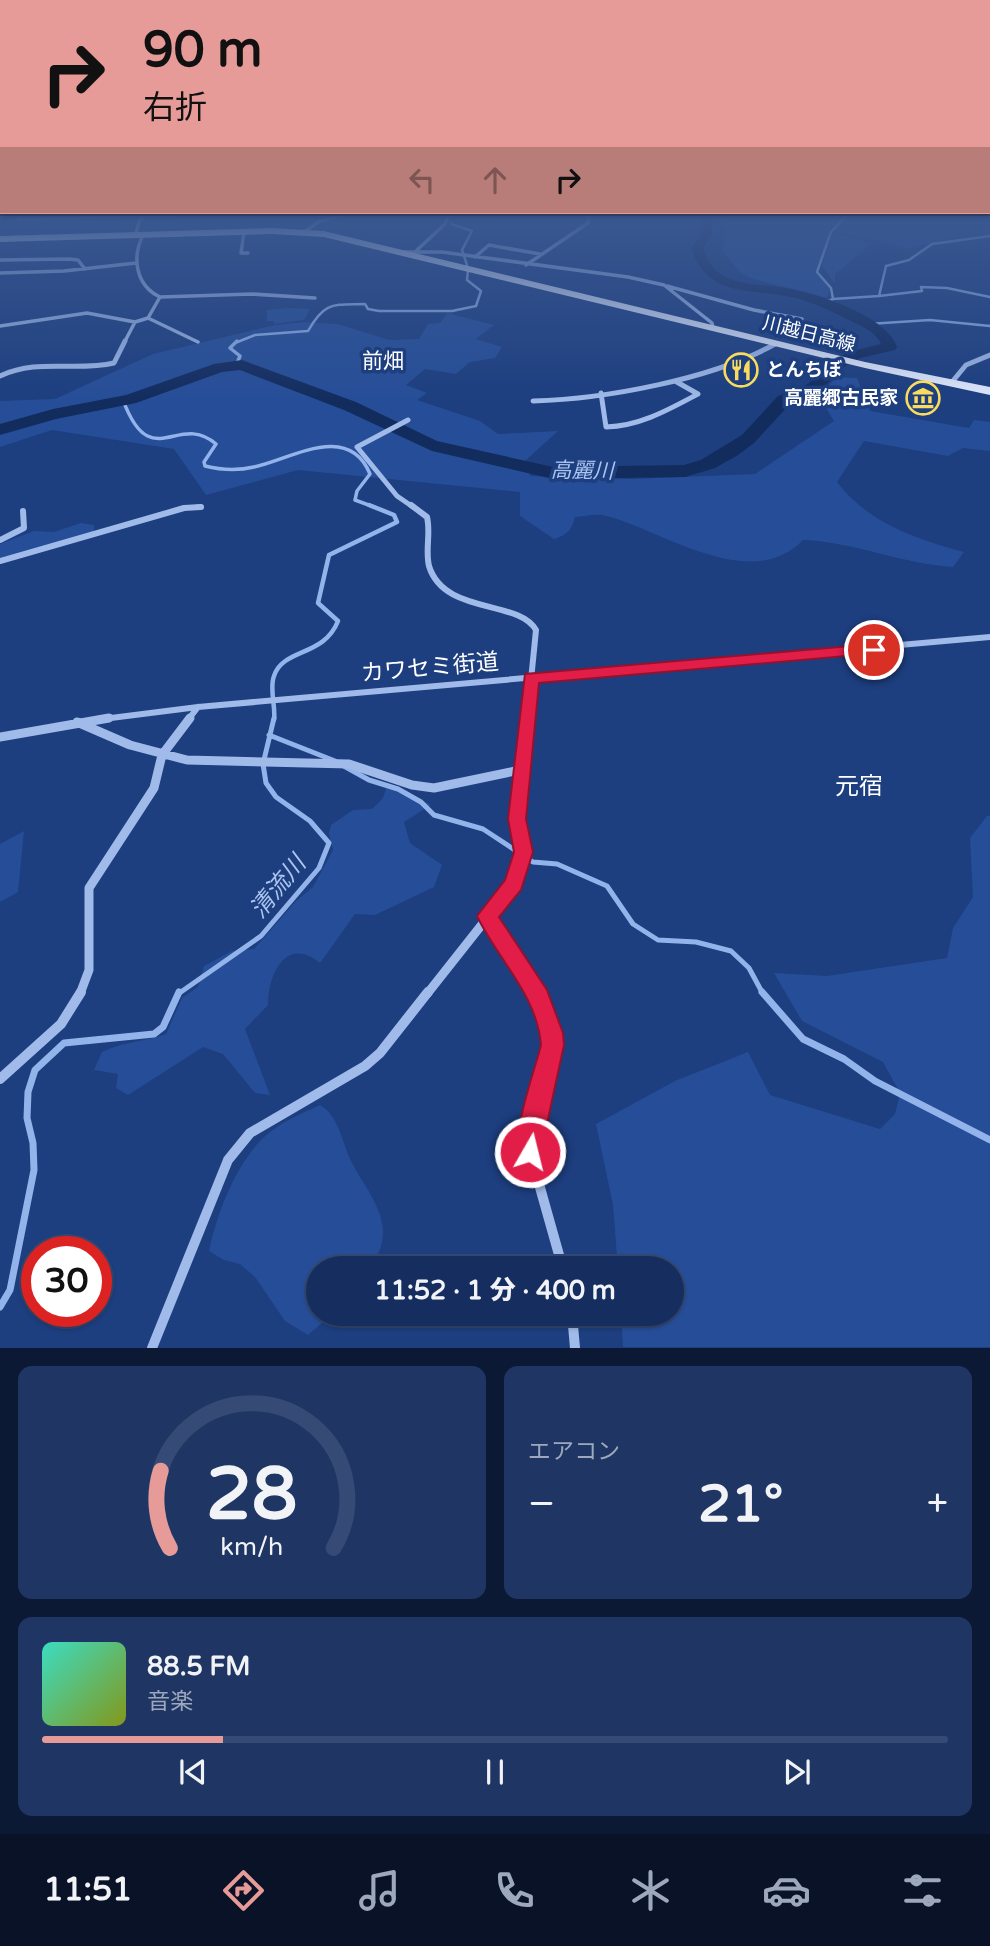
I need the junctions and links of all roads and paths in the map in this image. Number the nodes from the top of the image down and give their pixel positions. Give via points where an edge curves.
1 (143, 277) edge
2 (504, 277) edge
3 (627, 277) edge
4 (664, 285) junction
5 (160, 297) junction
6 (315, 298) dead end
7 (148, 318) junction
8 (802, 319) dead end
9 (135, 323) junction
10 (0, 327) edge
11 (713, 328) junction
12 (198, 342) dead end
13 (775, 344) junction
14 (990, 355) edge
15 (0, 376) edge
16 (674, 381) junction
17 (952, 382) junction
18 (990, 391) edge
19 (601, 393) junction
20 (533, 401) dead end
21 (408, 420) dead end
22 (201, 507) dead end
23 (23, 511) dead end
24 (0, 540) edge
25 (0, 561) edge
26 (990, 637) edge
27 (531, 678) junction
28 (198, 707) junction
29 (77, 722) junction
30 (0, 737) edge
31 (162, 755) junction
32 (520, 769) junction
33 (487, 916) junction
34 (0, 1079) edge
35 (559, 1256) edge
36 (573, 1326) edge
37 (152, 1348) edge
38 (575, 1348) edge

1 - 5 street via 151,293
2 - 11 main road, 川越日高線
3 - 4 street
4 - 8 street
4 - 11 street
5 - 6 street via 251,294
5 - 7 street
7 - 9 street
7 - 12 street
9 - 10 street via 87,313
9 - 15 street via 114,363 89,367 37,363
11 - 13 main road, 川越日高線
13 - 16 street via 717,370
13 - 17 main road, 川越日高線
14 - 17 street via 966,365
16 - 19 street
16 - 19 street via 698,394 656,417 617,427 606,427
17 - 18 main road, 川越日高線
19 - 20 street
21 - 27 street via 357,447 397,496 427,517 429,567 435,576 477,606 520,614 533,624
22 - 25 street
23 - 24 street via 24,528
26 - 27 street, カワセミ街道
27 - 28 street, カワセミ街道
27 - 32 street
28 - 29 street, カワセミ街道
28 - 31 street
29 - 30 street, カワセミ街道
29 - 31 street via 103,737
31 - 32 street via 187,760 349,764 434,789
31 - 34 street via 154,788 89,888 89,970 83,990 61,1024
32 - 33 street via 517,819 524,852 520,870
33 - 35 street via 539,997 551,1033 553,1045 530,1152
33 - 37 street via 380,1053 250,1133 228,1160
36 - 38 street

